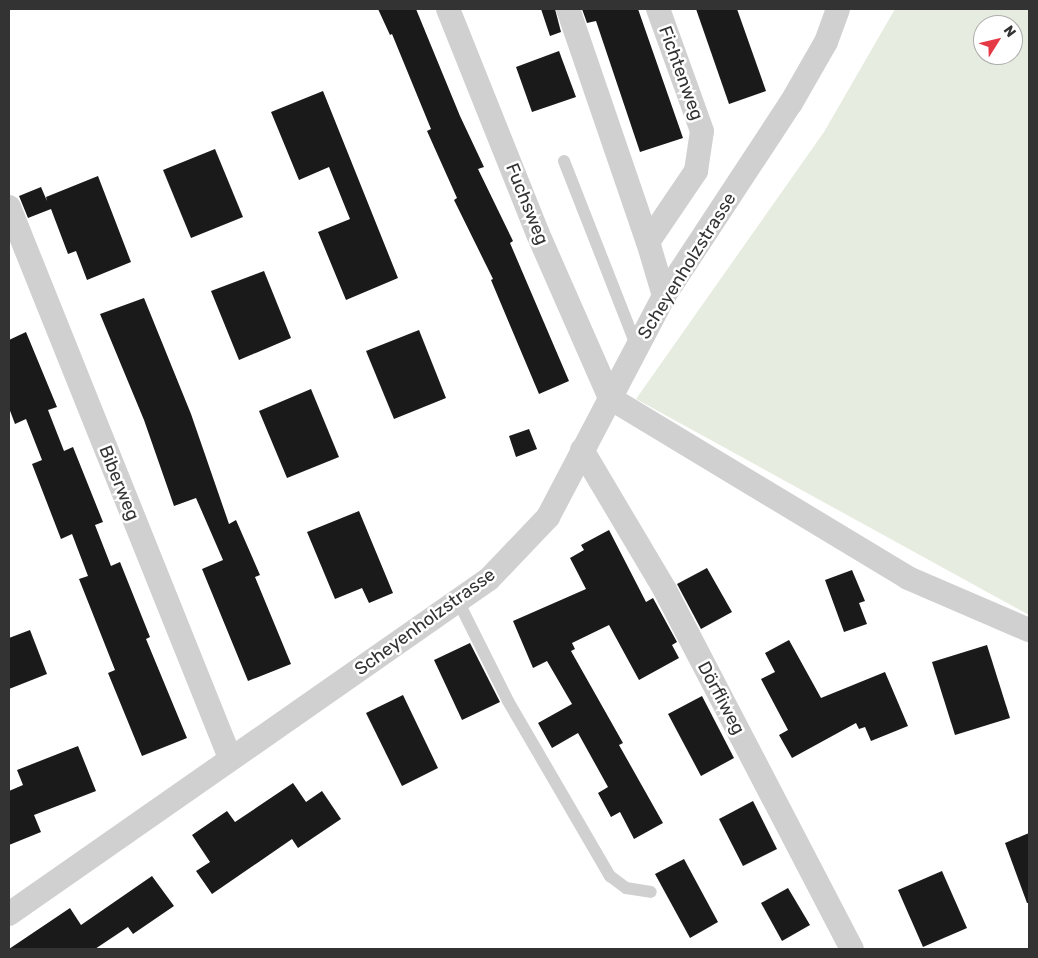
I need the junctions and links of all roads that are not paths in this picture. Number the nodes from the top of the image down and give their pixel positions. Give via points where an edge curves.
1 (448, 9) edge
2 (568, 9) edge
3 (658, 9) edge
4 (838, 9) edge
5 (564, 161) dead end
6 (9, 207) edge
7 (648, 242) junction
8 (664, 296) junction
9 (637, 347) junction
10 (610, 398) junction
11 (582, 450) junction
12 (458, 601) junction
13 (1029, 630) edge
14 (230, 758) junction
15 (651, 892) dead end
16 (9, 914) edge
17 (852, 949) edge

1 - 10 street, Fuchsweg via 538,234
2 - 7 street
3 - 7 street, Fichtenweg via 702,131 696,170
4 - 8 street, Scheyenholzstrasse via 826,42 791,103
5 - 9 lane
6 - 14 street, Biberweg
7 - 8 street
8 - 9 street, Scheyenholzstrasse
9 - 10 street, Scheyenholzstrasse
10 - 11 street, Scheyenholzstrasse
10 - 13 street via 908,578
11 - 12 street, Scheyenholzstrasse via 548,517 489,579
11 - 17 street, Dörfliweg via 665,590
12 - 14 street, Scheyenholzstrasse
12 - 15 lane via 508,701 610,876 626,888
14 - 16 street, Scheyenholzstrasse

